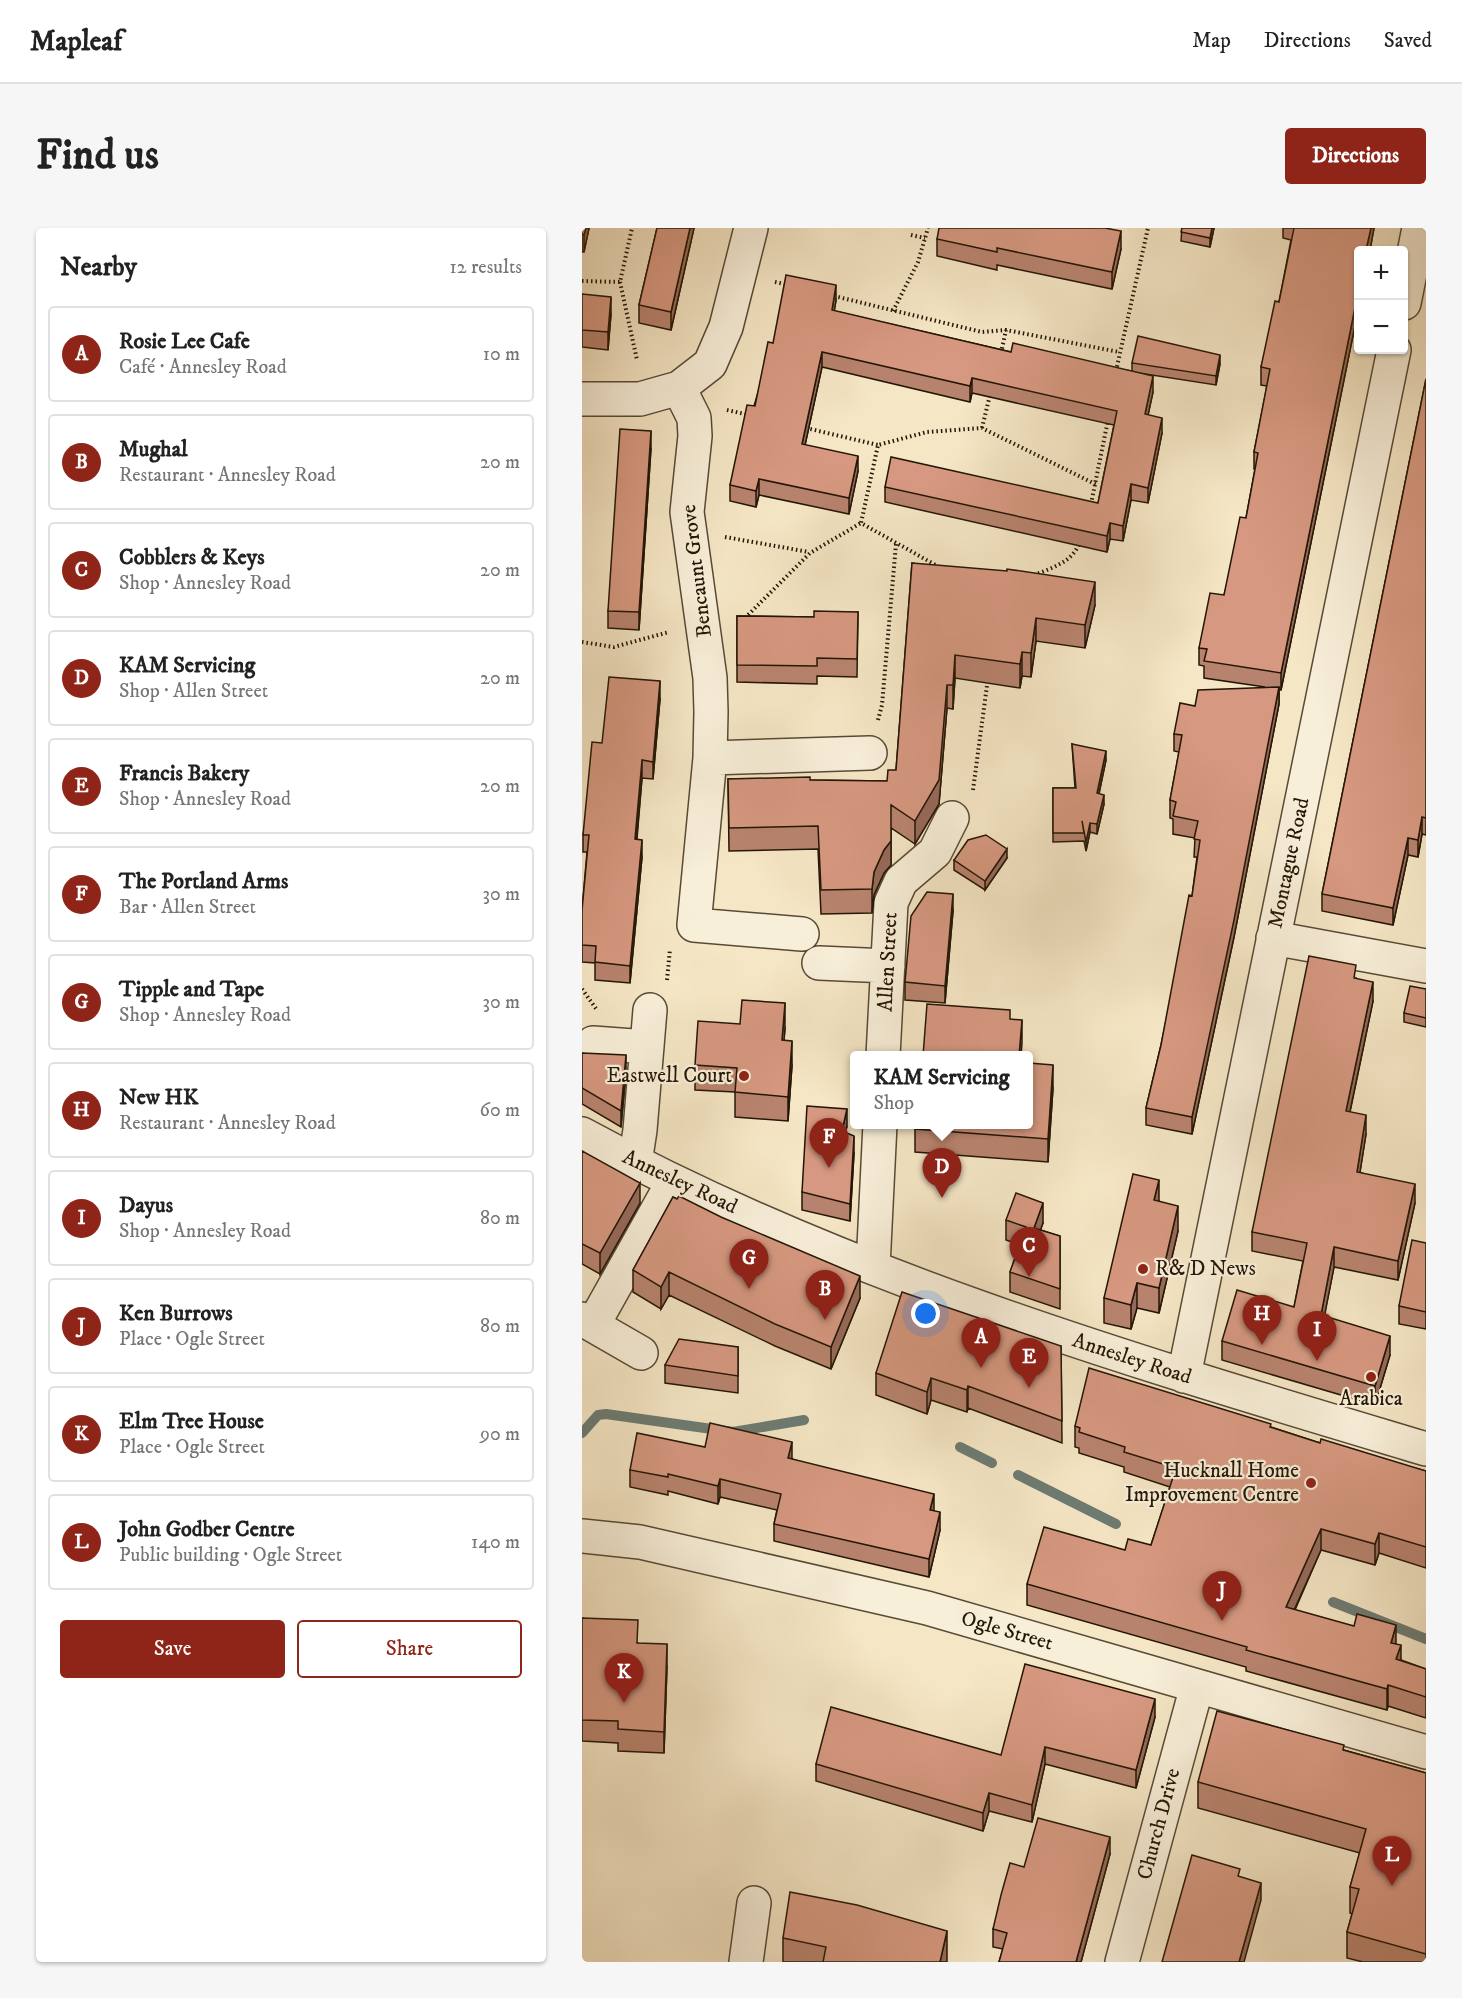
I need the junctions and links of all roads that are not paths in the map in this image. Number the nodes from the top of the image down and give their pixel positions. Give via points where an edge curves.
1 (750, 228) edge
2 (1419, 228) edge
3 (1405, 300) edge
4 (1393, 354) edge
5 (679, 388) junction
6 (582, 399) edge
7 (870, 753) road end
8 (710, 758) junction
9 (952, 818) road end
10 (802, 934) dead end
11 (1273, 938) junction
12 (819, 963) dead end
13 (888, 966) junction
14 (1426, 966) edge
15 (650, 1010) dead end
16 (593, 1043) dead end
17 (647, 1047) junction
18 (883, 1051) edge
19 (880, 1129) edge
20 (582, 1134) edge
21 (635, 1163) junction
22 (673, 1182) junction
23 (873, 1267) junction
24 (587, 1322) edge
25 (641, 1353) dead end
26 (1184, 1376) junction
27 (1426, 1449) edge
28 (582, 1536) edge
29 (1197, 1686) junction
30 (1426, 1752) edge
31 (754, 1903) dead end
32 (746, 1962) edge
33 (1122, 1962) edge

1 - 5 street via 726,327 710,364
2 - 3 street
4 - 11 street, Montague Road
5 - 6 street via 640,399
5 - 8 street, Bencaunt Grove via 694,418 687,512 710,678
7 - 8 street
8 - 10 street, Bencaunt Grove via 694,925
9 - 13 street, Allen Street via 935,852 901,881 891,903
11 - 14 street
11 - 26 street, Montague Road
12 - 13 street
13 - 18 street, Allen Street
15 - 17 street
16 - 17 street
17 - 21 street
19 - 23 street
20 - 21 street, Annesley Road
21 - 22 street, Annesley Road
22 - 23 street, Annesley Road
22 - 24 street via 611,1292
23 - 26 street, Annesley Road via 1020,1322
24 - 25 street
26 - 27 street, Annesley Road
28 - 29 street, Ogle Street via 640,1542 927,1608
29 - 30 street, Ogle Street
29 - 33 street, Church Drive
31 - 32 street

